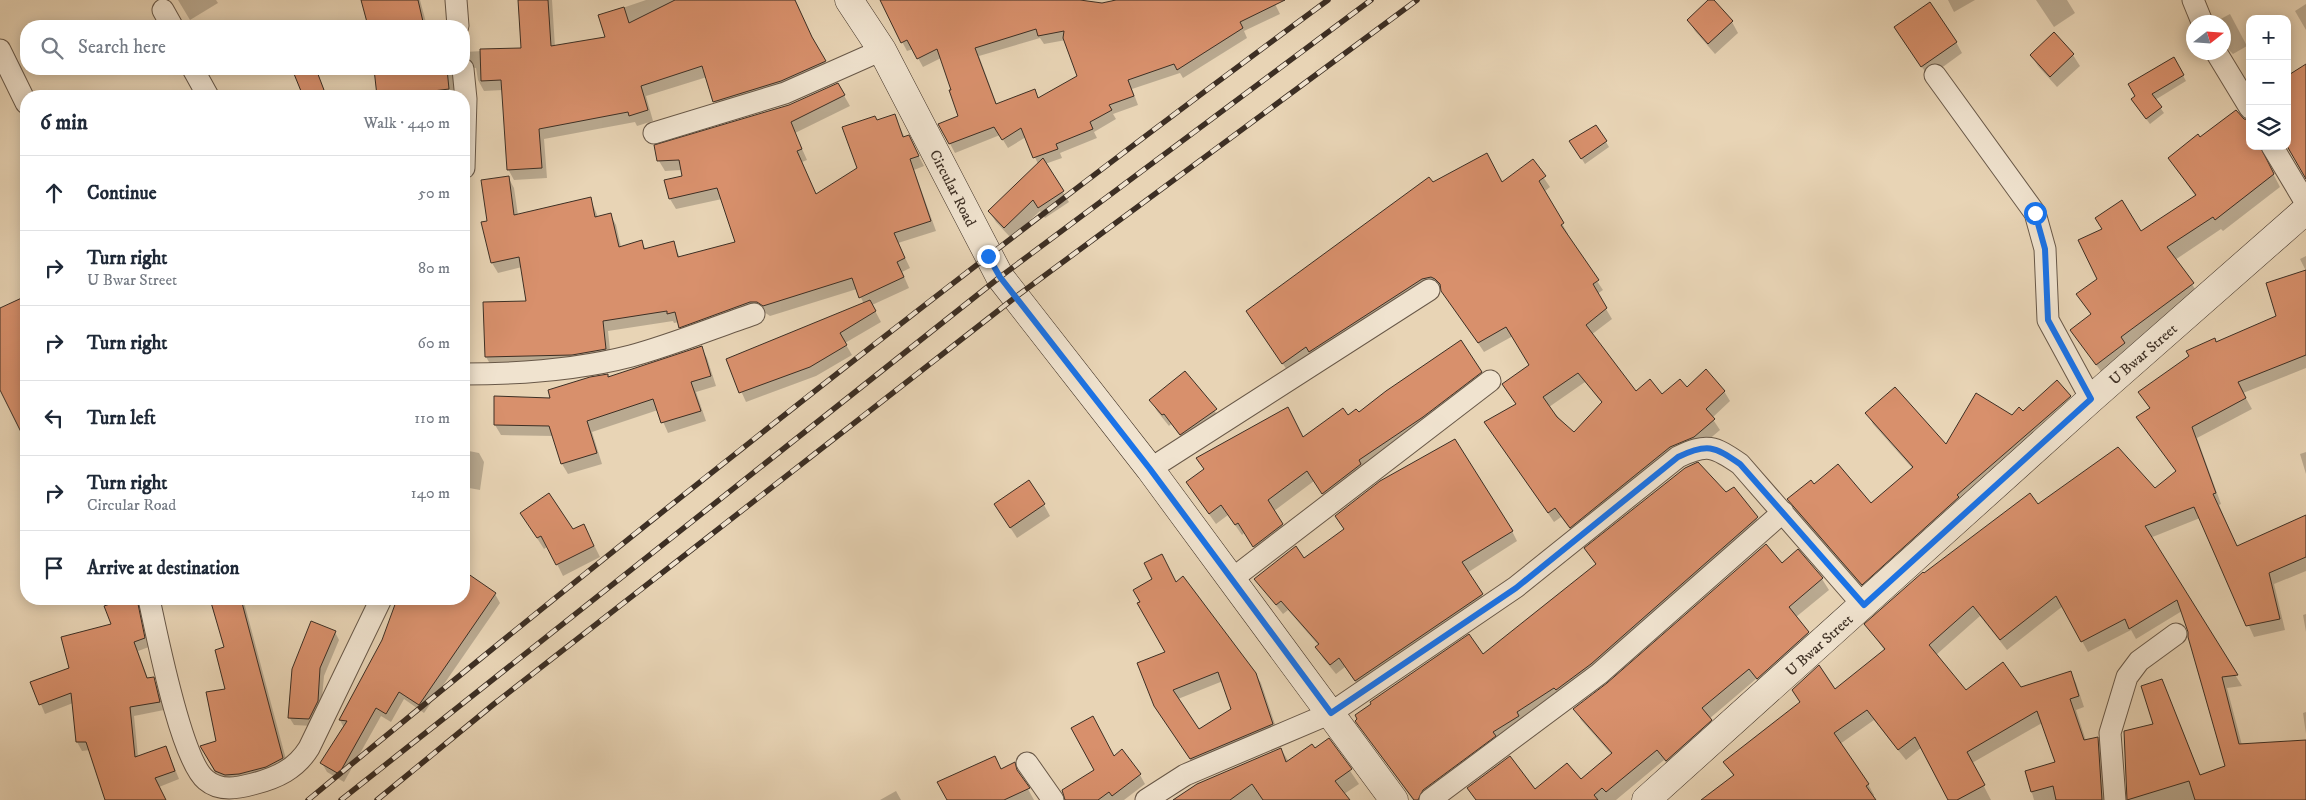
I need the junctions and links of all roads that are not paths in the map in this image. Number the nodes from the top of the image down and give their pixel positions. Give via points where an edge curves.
1 (456, 0) edge
2 (849, 0) edge
3 (2193, 0) edge
4 (2199, 15) edge
5 (458, 20) edge
6 (0, 50) edge
7 (882, 50) junction
8 (2221, 60) edge
9 (196, 75) edge
10 (464, 75) edge
11 (1935, 75) dead end
12 (205, 90) edge
13 (465, 90) edge
14 (20, 92) edge
15 (2248, 105) edge
16 (654, 133) dead end
17 (2274, 150) edge
18 (2306, 203) edge
19 (2306, 210) edge
20 (1429, 290) dead end
21 (754, 314) dead end
22 (470, 374) edge
23 (1490, 381) dead end
24 (2091, 399) junction
25 (1150, 469) junction
26 (1783, 512) junction
27 (1232, 579) junction
28 (150, 605) edge
29 (378, 605) edge
30 (1864, 605) junction
31 (2176, 634) dead end
32 (1331, 713) junction
33 (1027, 763) dead end
34 (1053, 800) edge
35 (1146, 800) edge
36 (1394, 800) edge
37 (1430, 800) edge
38 (1646, 800) edge
39 (2115, 800) edge

1 - 5 street
2 - 7 street, Circular Road
3 - 4 street
6 - 14 street
7 - 16 street via 785,93
7 - 25 street, Circular Road via 1000,277
8 - 15 street
9 - 12 street
10 - 13 street
11 - 24 street via 2035,213 2045,249 2048,320
17 - 18 street
19 - 24 street, U Bwar Street
20 - 25 street
21 - 22 street via 630,356 548,370
23 - 27 street
24 - 30 street, U Bwar Street
25 - 27 street, Circular Road
26 - 30 street
26 - 32 street via 1740,464 1717,448 1697,448 1678,457 1516,588
26 - 37 street via 1598,674
27 - 32 street, Circular Road
28 - 29 street via 173,704 193,763 206,780 229,789 274,779 301,761
30 - 38 street, U Bwar Street
31 - 39 street via 2140,661 2127,676 2110,733
32 - 35 street via 1186,774
32 - 36 street, Circular Road
33 - 34 street

